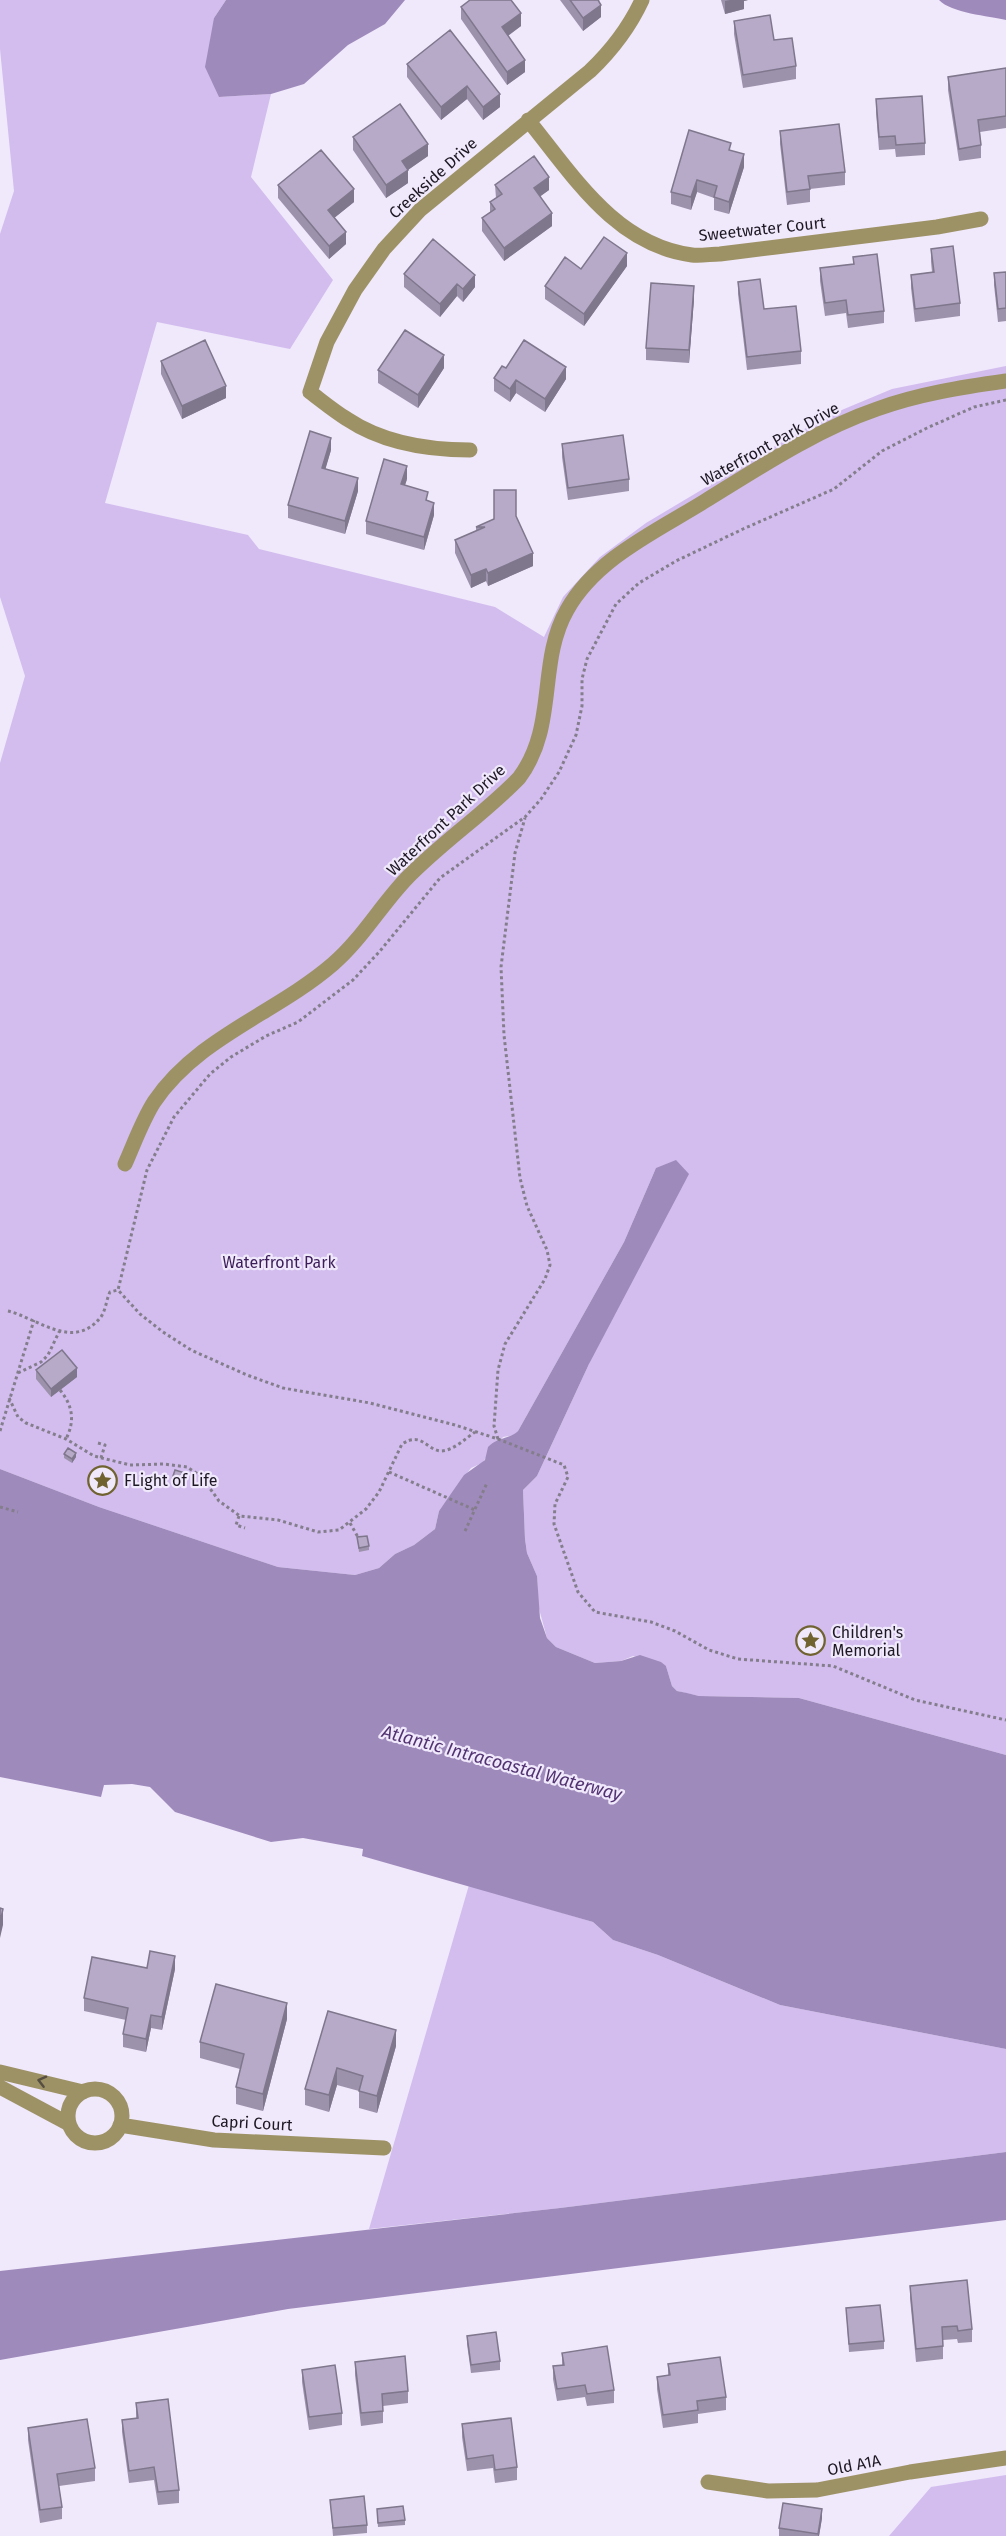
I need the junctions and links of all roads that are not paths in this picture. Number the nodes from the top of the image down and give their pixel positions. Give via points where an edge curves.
1 (642, 0) edge
2 (528, 120) junction
3 (981, 219) dead end
4 (1006, 381) edge
5 (470, 450) dead end
6 (125, 1164) dead end
7 (0, 2073) edge
8 (0, 2087) edge
9 (83, 2092) junction
10 (69, 2124) junction
11 (120, 2125) junction
12 (384, 2148) dead end
13 (1006, 2458) edge
14 (708, 2482) dead end

1 - 2 street, Creekside Drive via 609,52
2 - 3 street, Sweetwater Court via 600,208 620,226 641,239 692,255
2 - 5 street, Creekside Drive via 420,210 384,249 355,290 327,342 310,392 348,420 394,441 435,450
4 - 6 street, Waterfront Park Drive via 909,399 841,424 747,475 603,568 562,619 553,650 539,742 519,778 411,873 332,965 190,1062 154,1103
9 -> 7 street
8 - 10 street
9 - 10 street via 70,2106
9 - 11 street via 102,2090 113,2096 120,2107
10 - 11 street via 80,2138 91,2142 108,2139
11 - 12 street, Capri Court via 214,2140
13 - 14 street, Old A1A via 817,2490 768,2491

